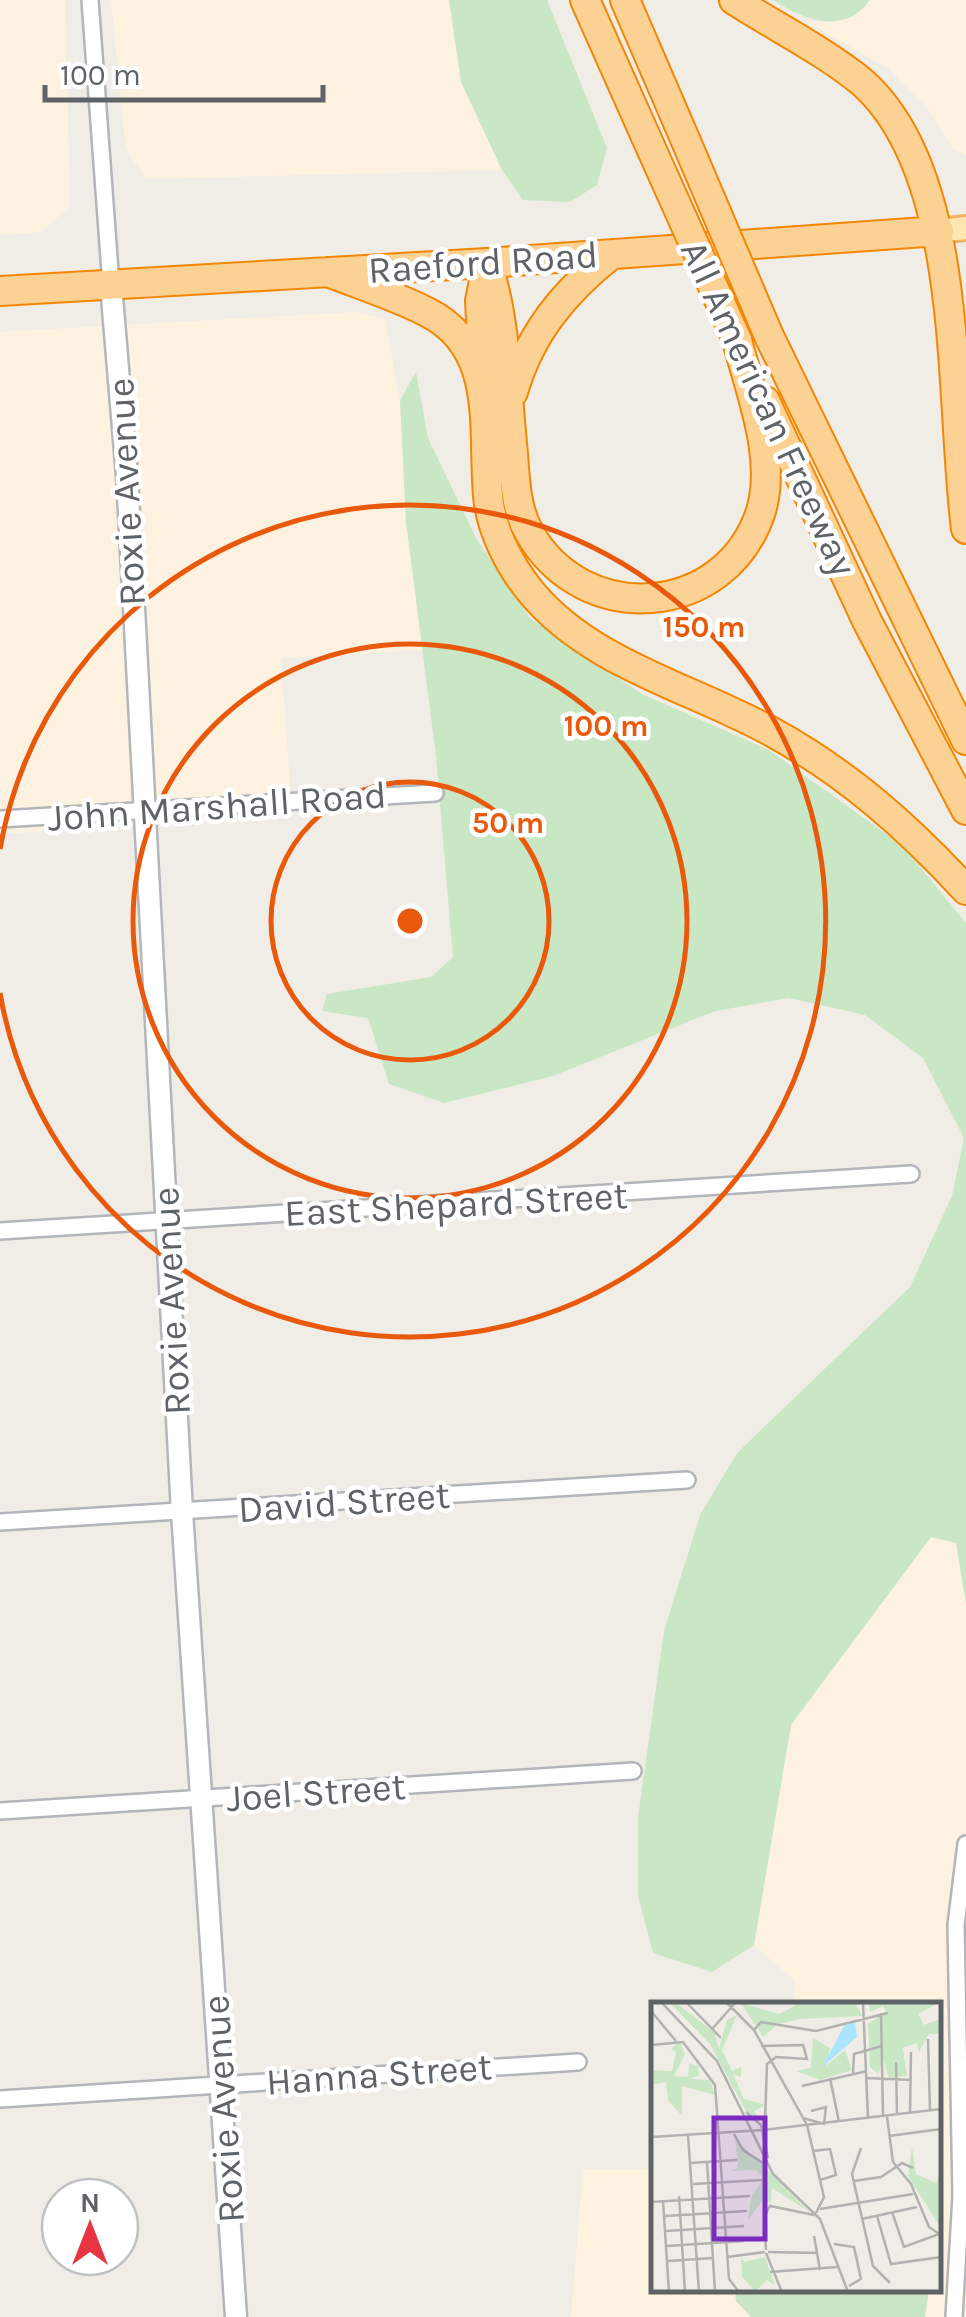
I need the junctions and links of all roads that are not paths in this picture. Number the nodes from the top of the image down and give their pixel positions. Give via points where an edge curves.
1 (90, 0) edge
2 (585, 0) edge
3 (624, 0) edge
4 (734, 0) edge
5 (953, 230) edge
6 (612, 254) junction
7 (488, 263) junction
8 (328, 272) junction
9 (111, 284) junction
10 (0, 290) edge
11 (737, 340) junction
12 (484, 384) junction
13 (509, 408) junction
14 (966, 529) edge
15 (966, 740) edge
16 (434, 793) dead end
17 (142, 810) junction
18 (966, 810) edge
19 (0, 819) edge
20 (966, 890) edge
21 (911, 1174) dead end
22 (168, 1221) junction
23 (0, 1231) edge
24 (687, 1480) dead end
25 (182, 1512) junction
26 (0, 1522) edge
27 (633, 1771) dead end
28 (202, 1800) junction
29 (0, 1811) edge
30 (966, 1844) edge
31 (578, 2062) dead end
32 (222, 2084) junction
33 (0, 2099) edge
34 (236, 2317) edge
35 (954, 2317) edge

1 - 9 street
2 - 11 highway, All American Freeway, bridge
3 - 15 highway, All American Freeway, bridge via 770,336
4 - 5 highway via 860,81 882,103 904,129
5 - 6 highway, Raeford Road
5 - 14 highway via 947,278
6 - 7 highway, Raeford Road
6 - 13 highway via 543,323 521,364
7 - 8 highway, Raeford Road
7 - 12 highway via 480,301
7 - 13 highway via 499,300
8 - 9 highway, Raeford Road
8 - 12 highway via 428,312 450,328
9 - 10 highway, Raeford Road
9 - 17 street, Roxie Avenue
11 - 13 highway via 762,443 764,493 752,532 735,557 691,590 627,601 550,559 528,530 516,492
11 - 18 highway, All American Freeway via 867,621
12 - 20 highway via 492,515 509,560 542,604 582,638 819,759 896,818
16 - 17 street, John Marshall Road
17 - 19 street, John Marshall Road
17 - 22 street, Roxie Avenue
21 - 22 street, East Shepard Street
22 - 23 street, East Shepard Street
22 - 25 street, Roxie Avenue
24 - 25 street, David Street
25 - 26 street, David Street
25 - 28 street, Roxie Avenue
27 - 28 street, Joel Street
28 - 29 street, Joel Street
28 - 32 street, Roxie Avenue
30 - 35 street via 956,1925 961,2196
31 - 32 street, Hanna Street
32 - 33 street, Hanna Street
32 - 34 street, Roxie Avenue

